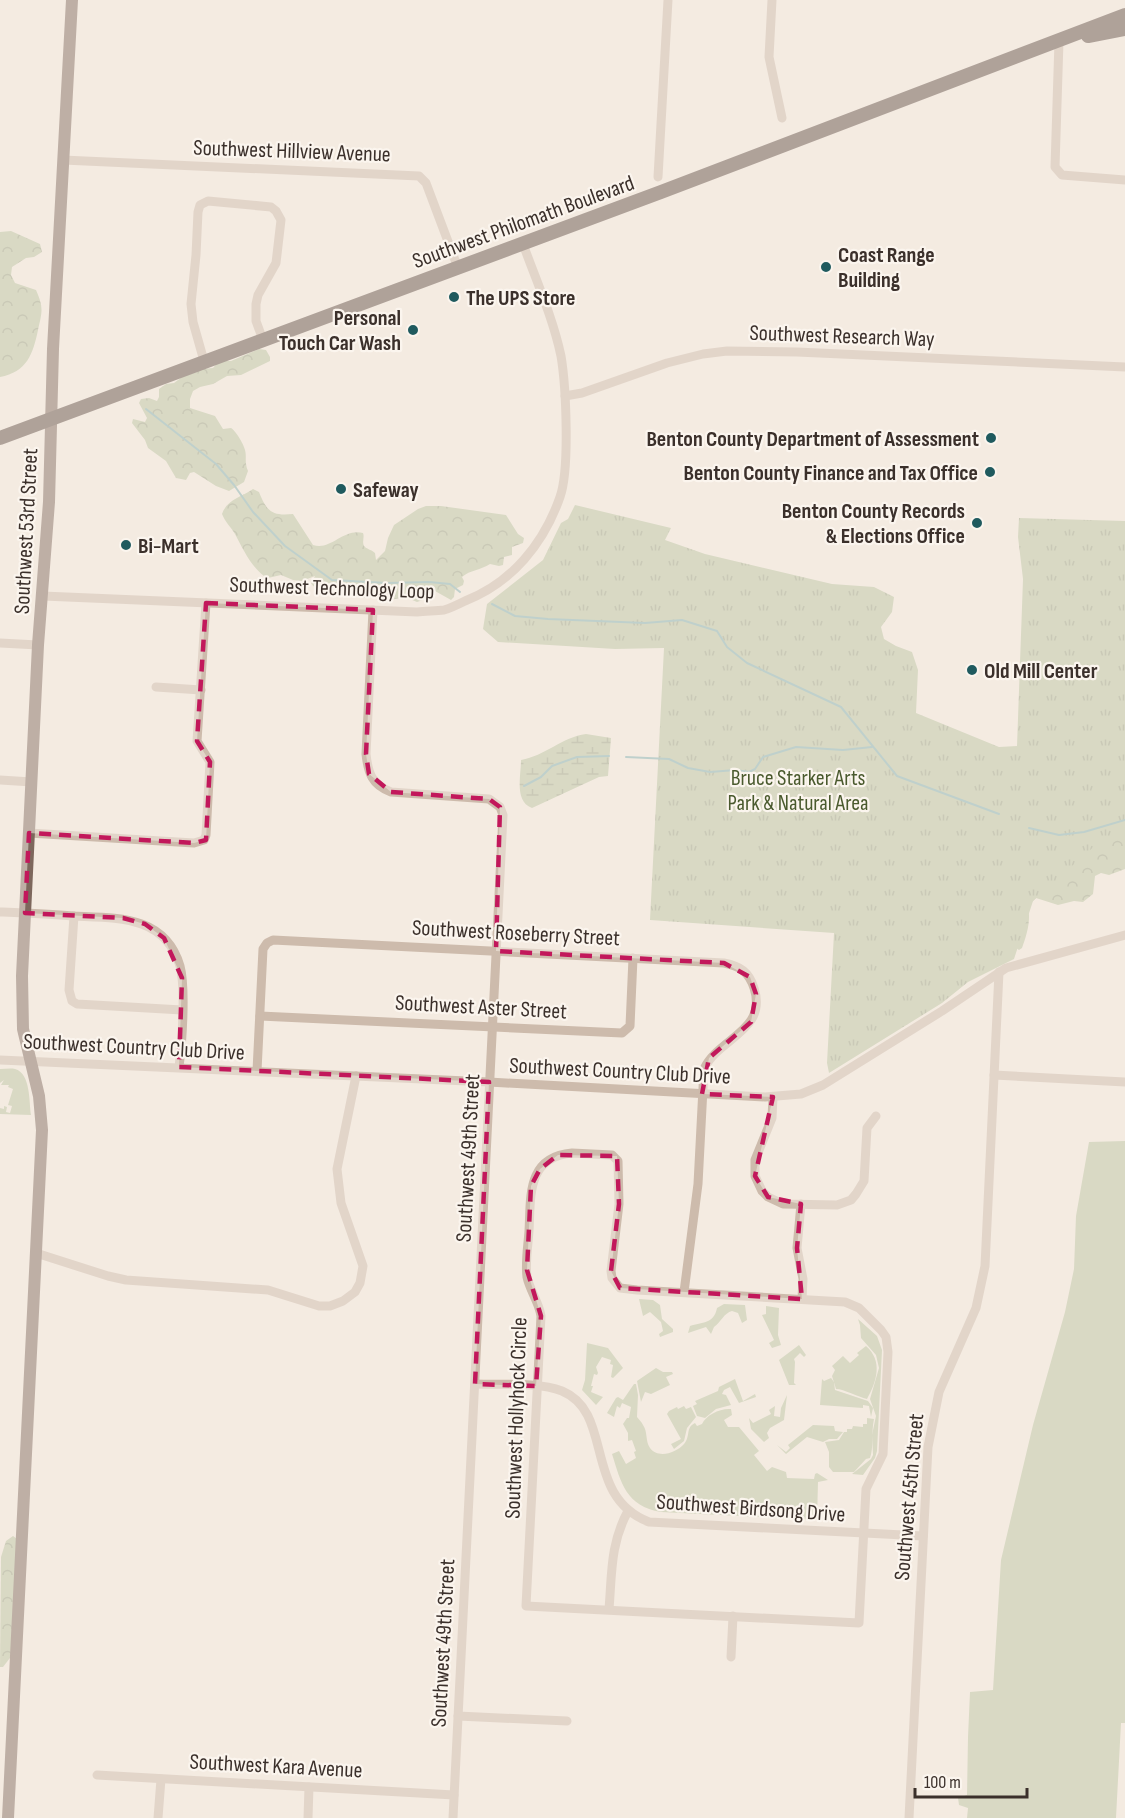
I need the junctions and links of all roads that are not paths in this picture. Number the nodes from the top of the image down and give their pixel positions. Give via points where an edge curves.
1 (72, 0) edge
2 (668, 0) edge
3 (772, 0) edge
4 (1125, 15) edge
5 (1125, 29) edge
6 (1059, 41) junction
7 (782, 118) dead end
8 (63, 160) junction
9 (658, 177) dead end
10 (1125, 180) edge
11 (523, 244) junction
12 (458, 268) junction
13 (263, 340) junction
14 (204, 361) junction
15 (1125, 367) edge
16 (565, 396) junction
17 (52, 417) junction
18 (0, 438) edge
19 (42, 596) junction
20 (206, 603) junction
21 (373, 610) junction
22 (0, 643) edge
23 (38, 645) junction
24 (156, 687) dead end
25 (201, 690) junction
26 (0, 780) edge
27 (32, 782) junction
28 (29, 833) junction
29 (0, 912) edge
30 (25, 913) junction
31 (74, 916) junction
32 (1125, 935) edge
33 (496, 951) junction
34 (633, 958) junction
35 (999, 972) junction
36 (182, 1010) junction
37 (260, 1016) junction
38 (492, 1026) junction
39 (0, 1060) edge
40 (31, 1060) junction
41 (179, 1067) junction
42 (257, 1071) junction
43 (994, 1075) junction
44 (356, 1076) junction
45 (489, 1082) junction
46 (1125, 1082) edge
47 (702, 1094) junction
48 (773, 1097) junction
49 (876, 1116) dead end
50 (801, 1204) junction
51 (36, 1253) junction
52 (684, 1292) junction
53 (802, 1299) junction
54 (475, 1384) junction
55 (536, 1386) junction
56 (628, 1512) junction
57 (864, 1533) junction
58 (922, 1536) junction
59 (609, 1610) junction
60 (733, 1616) junction
61 (731, 1657) dead end
62 (458, 1716) junction
63 (567, 1721) dead end
64 (97, 1775) dead end
65 (161, 1779) junction
66 (309, 1787) junction
67 (454, 1795) junction
68 (8, 1818) edge
69 (158, 1818) edge
70 (308, 1818) edge
71 (453, 1818) edge
72 (909, 1818) edge

1 - 8 main road, Southwest 53rd Street
2 - 9 street
3 - 7 street via 769,57
4 - 6 highway, Southwest Philomath Boulevard
5 - 6 highway, Southwest Philomath Boulevard
6 - 10 street via 1055,163 1062,175
6 - 11 highway, Southwest Philomath Boulevard
8 - 12 street, Southwest Hillview Avenue via 419,176 426,183
8 - 17 main road, Southwest 53rd Street
11 - 12 highway, Southwest Philomath Boulevard
11 - 16 street, Southwest Technology Loop via 556,337
12 - 13 highway, Southwest Philomath Boulevard
13 - 14 highway, Southwest Philomath Boulevard
13 - 14 street via 256,321 256,304 276,263 279,214 271,207 208,201 198,212 191,304
14 - 17 highway, Southwest Philomath Boulevard
15 - 16 street, Southwest Research Way via 727,351 687,357
16 - 21 street, Southwest Technology Loop via 566,463 561,496 540,539 522,564 498,585 445,610
17 - 18 highway, Southwest Philomath Boulevard
17 - 19 main road, Southwest 53rd Street
19 - 20 street, Southwest Technology Loop
19 - 23 main road, Southwest 53rd Street
20 - 21 street, Southwest Technology Loop
20 - 25 street
21 - 33 street, Southwest 49th Street via 366,754 369,774 391,792 489,799 500,807 503,826
22 - 23 street
23 - 27 main road, Southwest 53rd Street
24 - 25 street
25 - 28 street via 197,741 210,762 204,840 194,843
26 - 27 street
27 - 28 main road, Southwest 53rd Street
28 - 30 main road, Southwest 53rd Street
29 - 30 street
30 - 31 street
30 - 40 main road, Southwest 53rd Street via 21,1012
31 - 36 street via 123,918 155,930 171,948 180,967
31 - 36 street via 69,990 72,1001
32 - 35 street, Southwest Country Club Drive
33 - 34 street, Southwest Roseberry Street
33 - 37 street, Southwest Roseberry Street via 270,941 263,949
33 - 38 street, Southwest 49th Street
34 - 38 street, Southwest Aster Street via 630,1026 625,1032
34 - 47 street, Southwest Roseberry Street via 724,963 739,967 750,977 756,994 751,1022 709,1058
35 - 43 street, Southwest 45th Street
35 - 48 street, Southwest Country Club Drive via 823,1085 801,1094
36 - 41 street
37 - 38 street, Southwest Aster Street
37 - 42 street, Southwest Roseberry Street
38 - 45 street, Southwest 49th Street
39 - 40 street, Southwest Country Club Drive
40 - 41 street, Southwest Country Club Drive
40 - 51 main road, Southwest 53rd Street via 42,1130
41 - 42 street, Southwest Country Club Drive
42 - 44 street, Southwest Country Club Drive
43 - 46 street
43 - 58 street, Southwest 45th Street via 984,1268 976,1308 939,1392 932,1420
44 - 45 street, Southwest Country Club Drive
44 - 51 street via 337,1179 341,1203 363,1266 355,1292 343,1301 319,1306 268,1290 126,1280
45 - 47 street, Southwest Country Club Drive
45 - 54 street, Southwest 49th Street
47 - 48 street, Southwest Country Club Drive
47 - 52 street, Southwest Roseberry Street via 698,1184
48 - 50 street via 772,1118 755,1160 755,1176 768,1197 783,1204
49 - 50 street via 867,1128 864,1181 856,1194 837,1205
50 - 53 street via 797,1248
51 - 68 main road, Southwest 53rd Street
52 - 53 street, Southwest Hollyhock Circle
52 - 55 street, Southwest Hollyhock Circle via 623,1289 612,1278 619,1204 615,1157 572,1153 552,1158 531,1186 527,1270 541,1316
53 - 57 street, Southwest Hollyhock Circle via 852,1304 881,1330 888,1345 883,1454 866,1489
54 - 55 street, Southwest Birdsong Drive
54 - 62 street, Southwest 49th Street
55 - 56 street, Southwest Birdsong Drive via 560,1390 583,1408 612,1490
55 - 59 street, Southwest Hollyhock Circle via 526,1606
56 - 57 street, Southwest Birdsong Drive via 660,1524
56 - 59 street via 614,1546
57 - 58 street, Southwest Birdsong Drive
57 - 60 street, Southwest Hollyhock Circle via 859,1623
58 - 72 street, Southwest 45th Street
59 - 60 street, Southwest Hollyhock Circle
60 - 61 street
62 - 63 street
62 - 67 street, Southwest 49th Street
64 - 65 street, Southwest Kara Avenue
65 - 66 street, Southwest Kara Avenue
65 - 69 street
66 - 67 street, Southwest Kara Avenue
66 - 70 street
67 - 71 street, Southwest 49th Street

